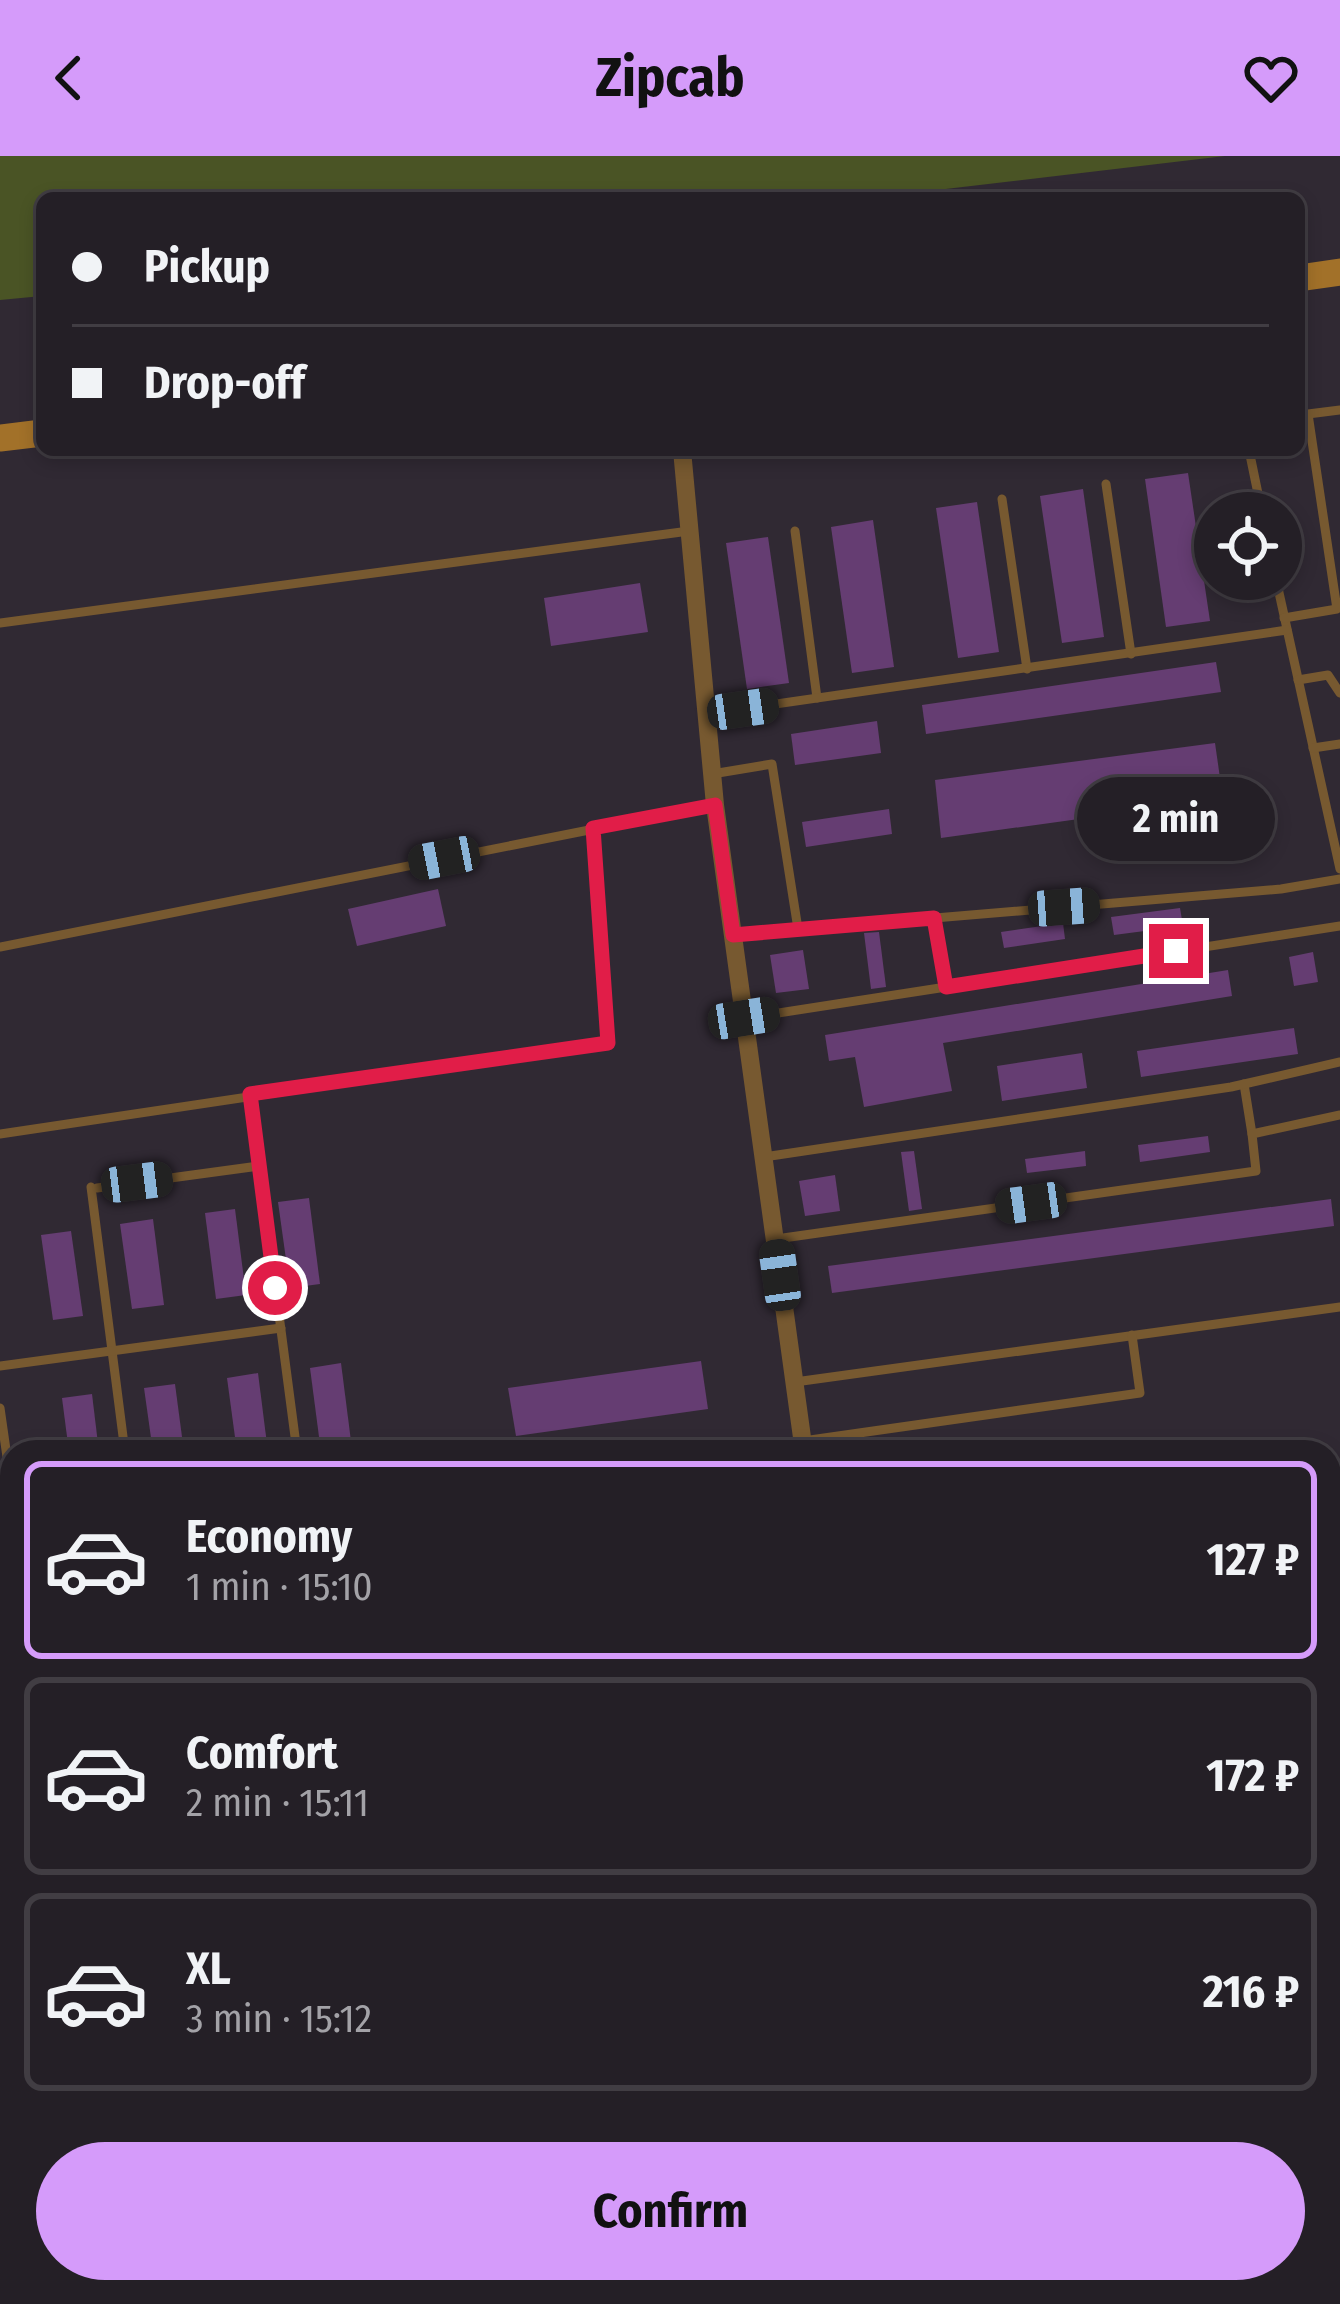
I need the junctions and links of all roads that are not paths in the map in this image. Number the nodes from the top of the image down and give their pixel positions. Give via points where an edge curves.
1 (1340, 272) edge
2 (1305, 277) edge
3 (1340, 410) edge
4 (36, 434) edge
5 (0, 438) edge
6 (683, 456) edge
7 (1250, 456) edge
8 (1106, 484) dead end
9 (1258, 492) edge
10 (1002, 499) dead end
11 (689, 531) junction
12 (796, 532) dead end
13 (1281, 600) edge
14 (0, 623) edge
15 (1286, 624) junction
16 (1130, 655) junction
17 (1027, 669) junction
18 (1298, 680) junction
19 (1340, 693) edge
20 (818, 698) junction
21 (706, 714) junction
22 (1340, 744) edge
23 (1313, 748) junction
24 (712, 774) junction
25 (715, 805) junction
26 (593, 828) junction
27 (1340, 869) edge
28 (1340, 880) edge
29 (934, 918) junction
30 (1340, 926) edge
31 (798, 929) junction
32 (733, 935) junction
33 (0, 947) edge
34 (946, 987) junction
35 (744, 1018) junction
36 (1340, 1062) edge
37 (1244, 1084) junction
38 (250, 1094) junction
39 (1340, 1115) edge
40 (0, 1134) edge
41 (1252, 1134) junction
42 (764, 1157) junction
43 (259, 1166) junction
44 (775, 1239) junction
45 (1340, 1306) edge
46 (281, 1328) junction
47 (1132, 1335) junction
48 (112, 1351) junction
49 (0, 1366) edge
50 (794, 1382) junction
51 (0, 1408) edge
52 (5, 1440) edge
53 (123, 1440) edge
54 (295, 1440) edge
55 (802, 1440) edge
56 (841, 1440) edge

1 - 2 main road
3 - 15 lane via 1308,414 1337,609
4 - 5 main road
6 - 11 street
7 - 9 lane
8 - 16 lane
10 - 17 lane
11 - 14 lane
11 - 21 street
12 - 20 lane
13 - 15 lane
15 - 16 lane
15 - 18 lane
16 - 17 lane
17 - 20 lane
18 - 19 lane via 1328,675
18 - 23 lane
20 - 21 lane
21 - 24 street
22 - 23 lane
23 - 27 lane
24 - 25 street
24 - 31 lane via 772,764
25 - 26 lane
25 - 32 street
26 - 33 lane
26 - 38 lane via 608,1043
28 - 29 lane
29 - 31 lane
29 - 34 lane
30 - 34 lane
31 - 32 lane
32 - 35 street
34 - 35 lane
35 - 42 street
36 - 37 lane
37 - 41 lane
37 - 42 lane
38 - 40 lane
38 - 43 lane
39 - 41 lane
41 - 44 lane via 1256,1171
42 - 44 street
43 - 46 lane
43 - 48 lane via 94,1187
44 - 50 street
45 - 47 lane
46 - 48 lane
46 - 54 lane
47 - 50 lane
47 - 56 lane via 1140,1393
48 - 49 lane
48 - 53 lane
50 - 55 street
51 - 52 lane

